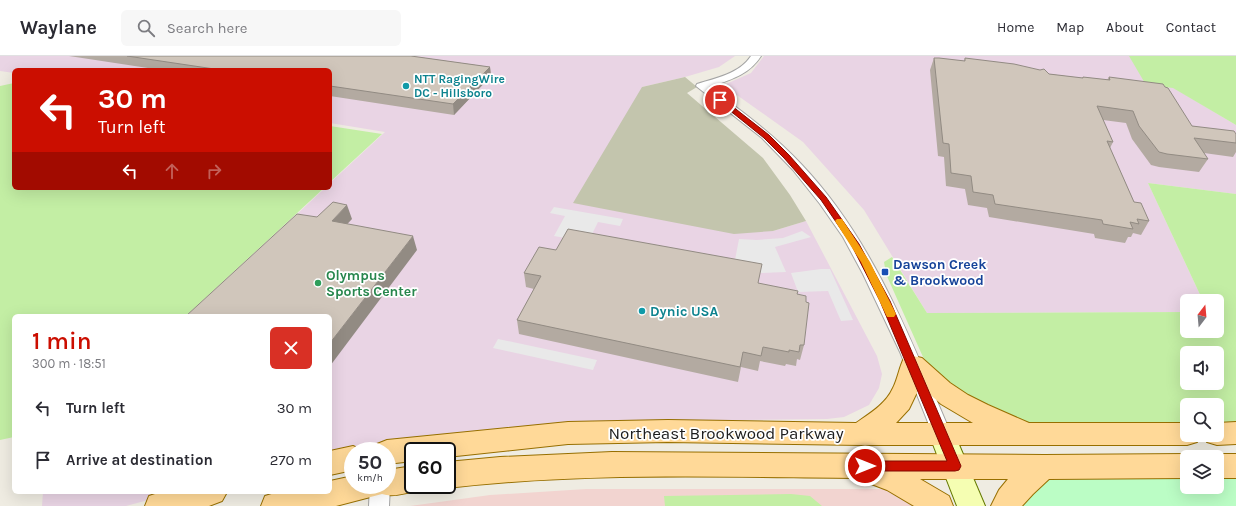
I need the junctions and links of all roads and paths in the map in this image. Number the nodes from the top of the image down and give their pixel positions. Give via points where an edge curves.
1 (756, 56) edge
2 (913, 365) junction
3 (1236, 433) edge
4 (860, 434) junction
5 (942, 434) junction
6 (1180, 434) edge
7 (1224, 434) edge
8 (1033, 435) junction
9 (396, 451) edge
10 (344, 460) edge
11 (332, 463) edge
12 (850, 466) junction
13 (955, 466) junction
14 (1180, 466) edge
15 (1224, 466) edge
16 (1236, 466) edge
17 (1044, 467) junction
18 (456, 474) edge
19 (344, 491) edge
20 (205, 494) edge
21 (331, 494) edge
22 (332, 494) edge
23 (380, 494) edge
24 (160, 506) edge
25 (276, 506) edge
26 (379, 506) edge
27 (938, 506) edge
28 (972, 506) edge
29 (1006, 506) edge

1 - 2 street via 736,74 701,86 766,136 824,198 866,262
2 - 4 main road via 904,394 893,409
2 - 5 street
2 - 8 main road via 958,401
3 - 7 main road
4 - 5 main road, Northeast Brookwood Parkway
4 - 9 main road, Northeast Brookwood Parkway via 668,430 568,433
5 - 8 main road, Northeast Brookwood Parkway
5 - 13 street
6 - 8 main road, Northeast Brookwood Parkway
10 - 11 main road
12 - 13 main road, Northeast Brookwood Parkway
12 - 18 main road, Northeast Brookwood Parkway via 582,464
12 - 27 main road via 899,481
13 - 17 main road, Northeast Brookwood Parkway
13 - 28 street
14 - 17 main road, Northeast Brookwood Parkway
15 - 16 main road
17 - 29 main road via 1012,494
19 - 22 main road
20 - 24 main road
21 - 25 main road
23 - 26 street

